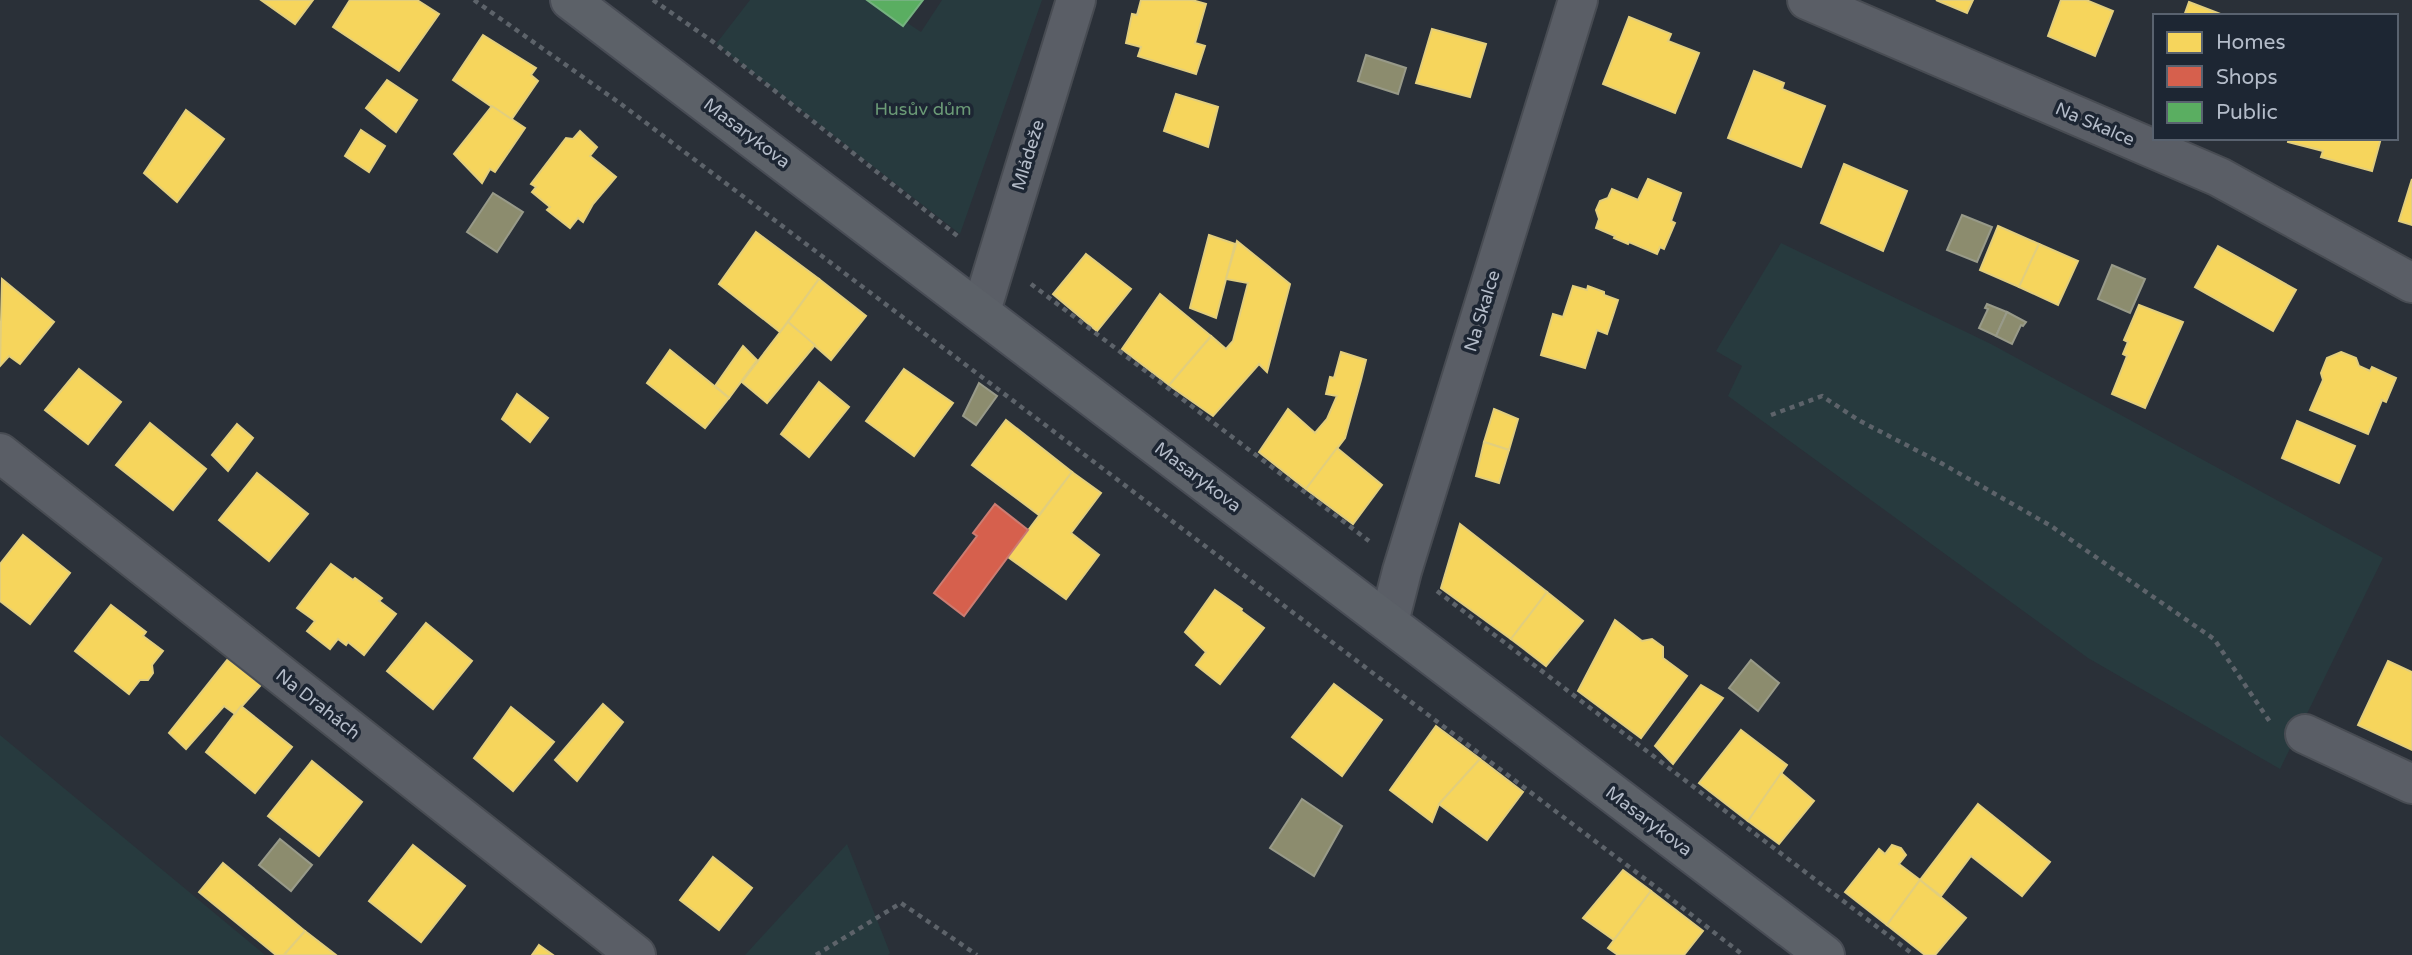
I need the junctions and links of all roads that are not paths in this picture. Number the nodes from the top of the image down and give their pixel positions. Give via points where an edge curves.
1 (570, 0) edge
2 (1076, 0) edge
3 (1578, 0) edge
4 (1807, 0) edge
5 (2412, 283) edge
6 (981, 311) junction
7 (0, 453) edge
8 (1388, 622) junction
9 (2305, 734) road end
10 (2412, 784) edge
11 (636, 955) edge
12 (1825, 955) edge

1 - 6 main road, Masarykova
2 - 6 street, Mládeže
3 - 8 street, Na Skalce
4 - 5 street, Na Skalce via 2219,177
6 - 8 main road, Masarykova
7 - 11 street, Na Drahách
8 - 12 main road, Masarykova
9 - 10 street

